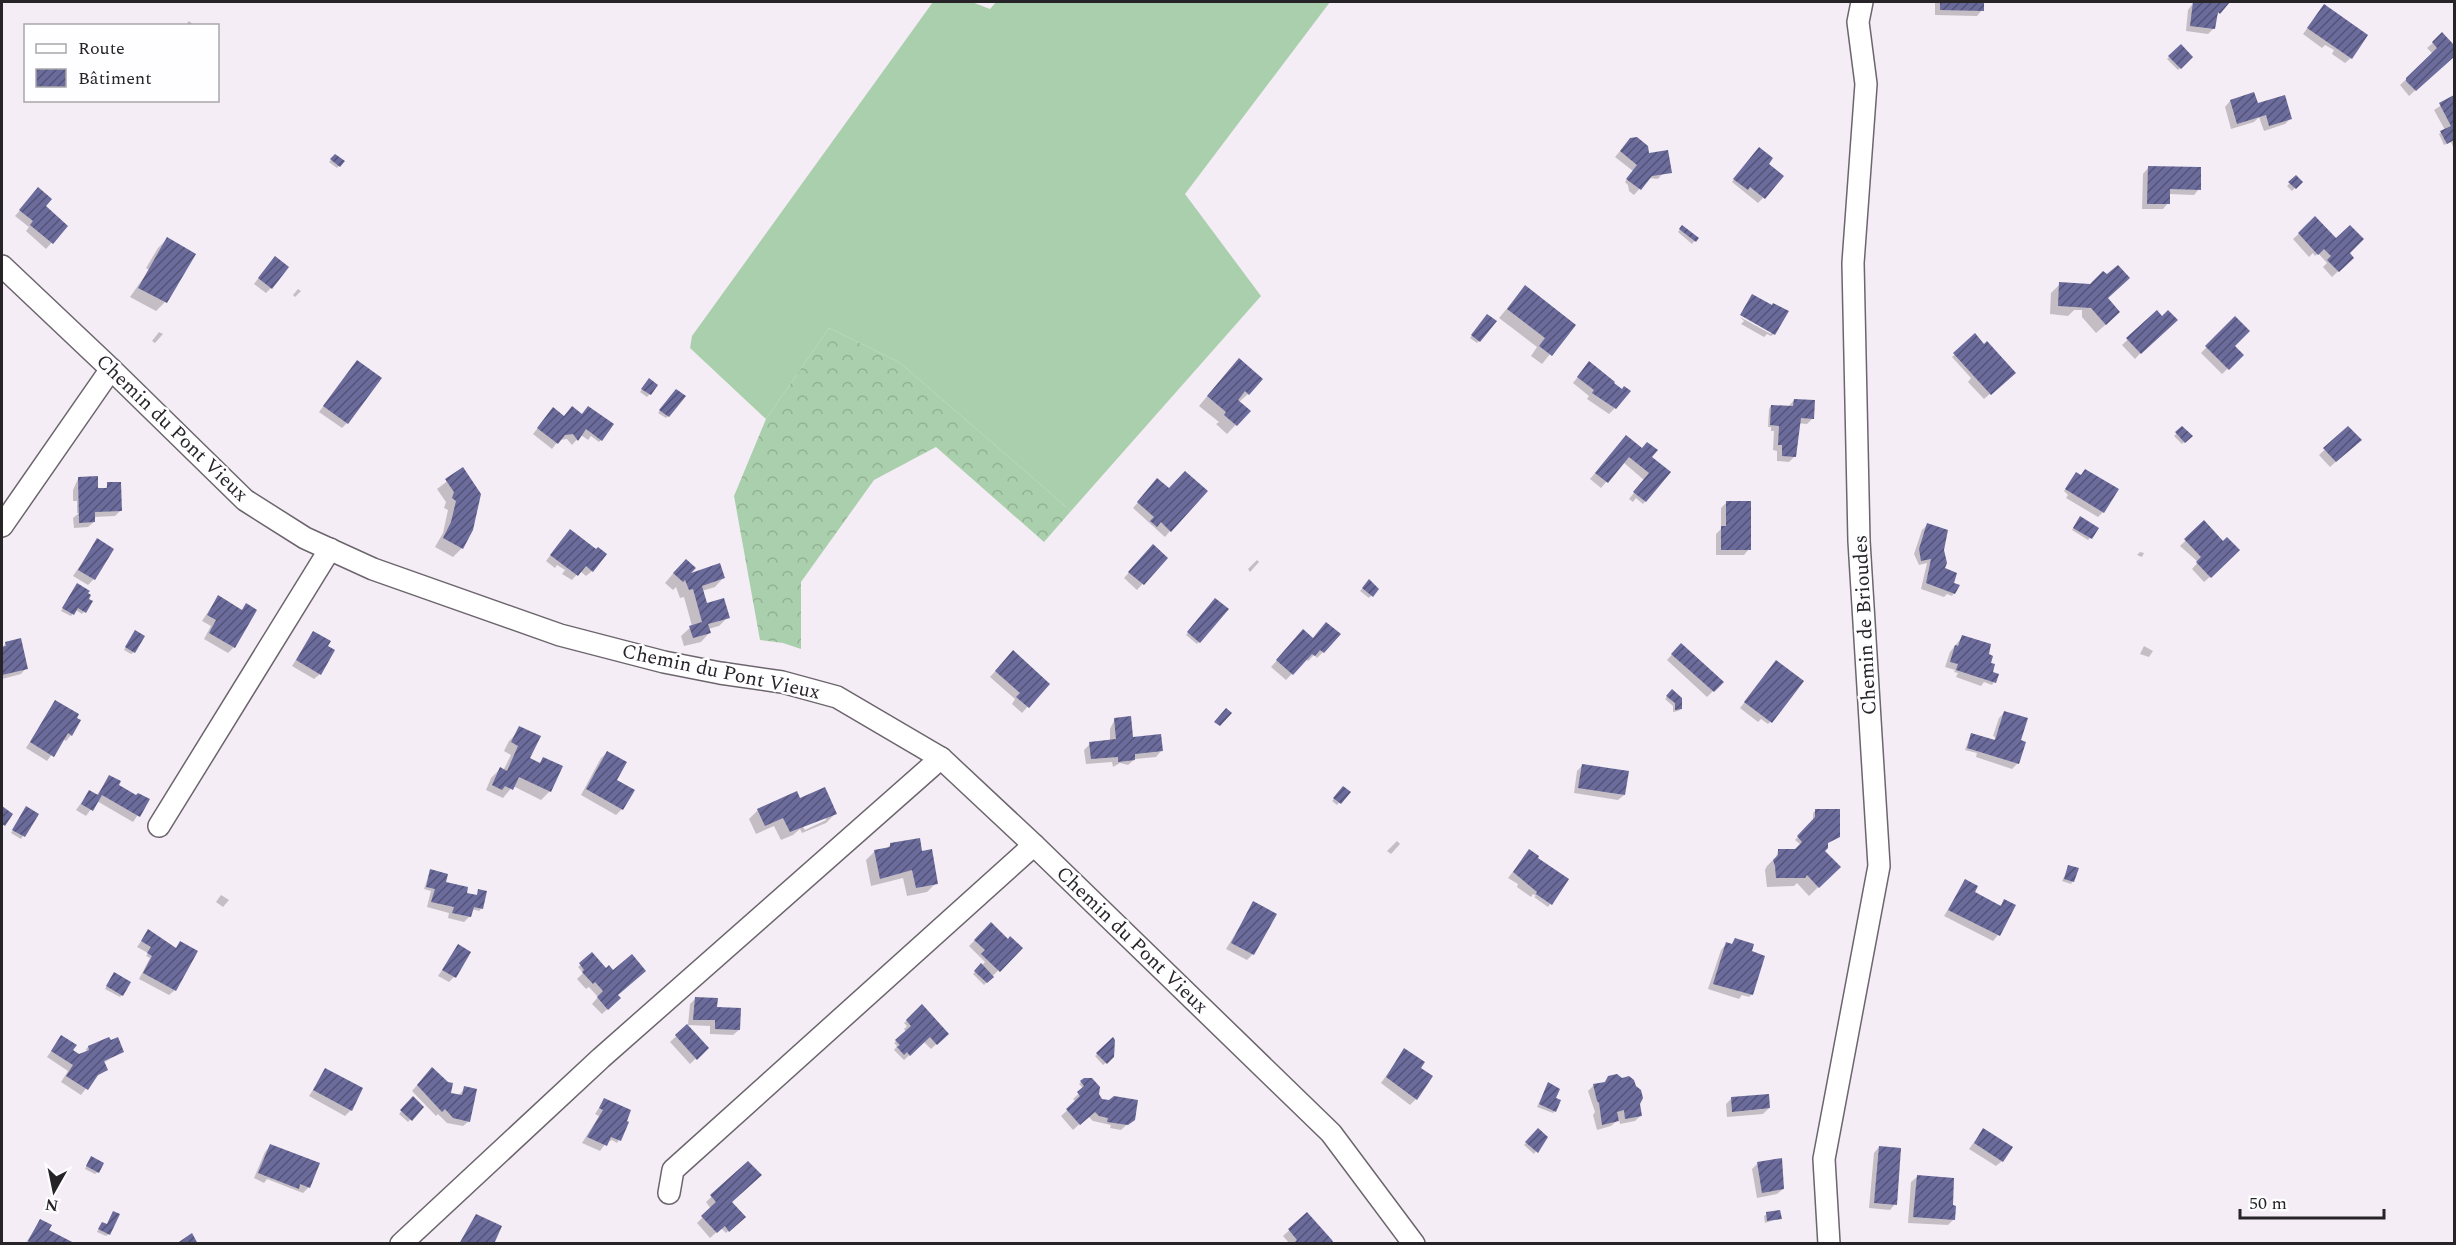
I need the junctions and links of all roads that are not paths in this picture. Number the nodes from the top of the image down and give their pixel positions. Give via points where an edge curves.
1 (1862, 2) edge
2 (2, 266) edge
3 (111, 369) junction
4 (2, 526) edge
5 (330, 549) junction
6 (941, 758) junction
7 (159, 826) dead end
8 (1034, 844) junction
9 (669, 1193) dead end
10 (401, 1244) edge
11 (1414, 1244) edge
12 (1829, 1244) edge

1 - 12 street, Chemin de Brioudes via 1858,22 1866,84 1854,274 1859,541 1879,866 1824,1159
2 - 3 street, Chemin du Pont Vieux
3 - 4 street
3 - 5 street, Chemin du Pont Vieux via 245,500
5 - 6 street, Chemin du Pont Vieux via 373,569 560,635 664,662 782,682 837,697
5 - 7 street
6 - 8 street, Chemin du Pont Vieux
6 - 10 street via 601,1058
8 - 9 street via 673,1170
8 - 11 street, Chemin du Pont Vieux via 1331,1134

